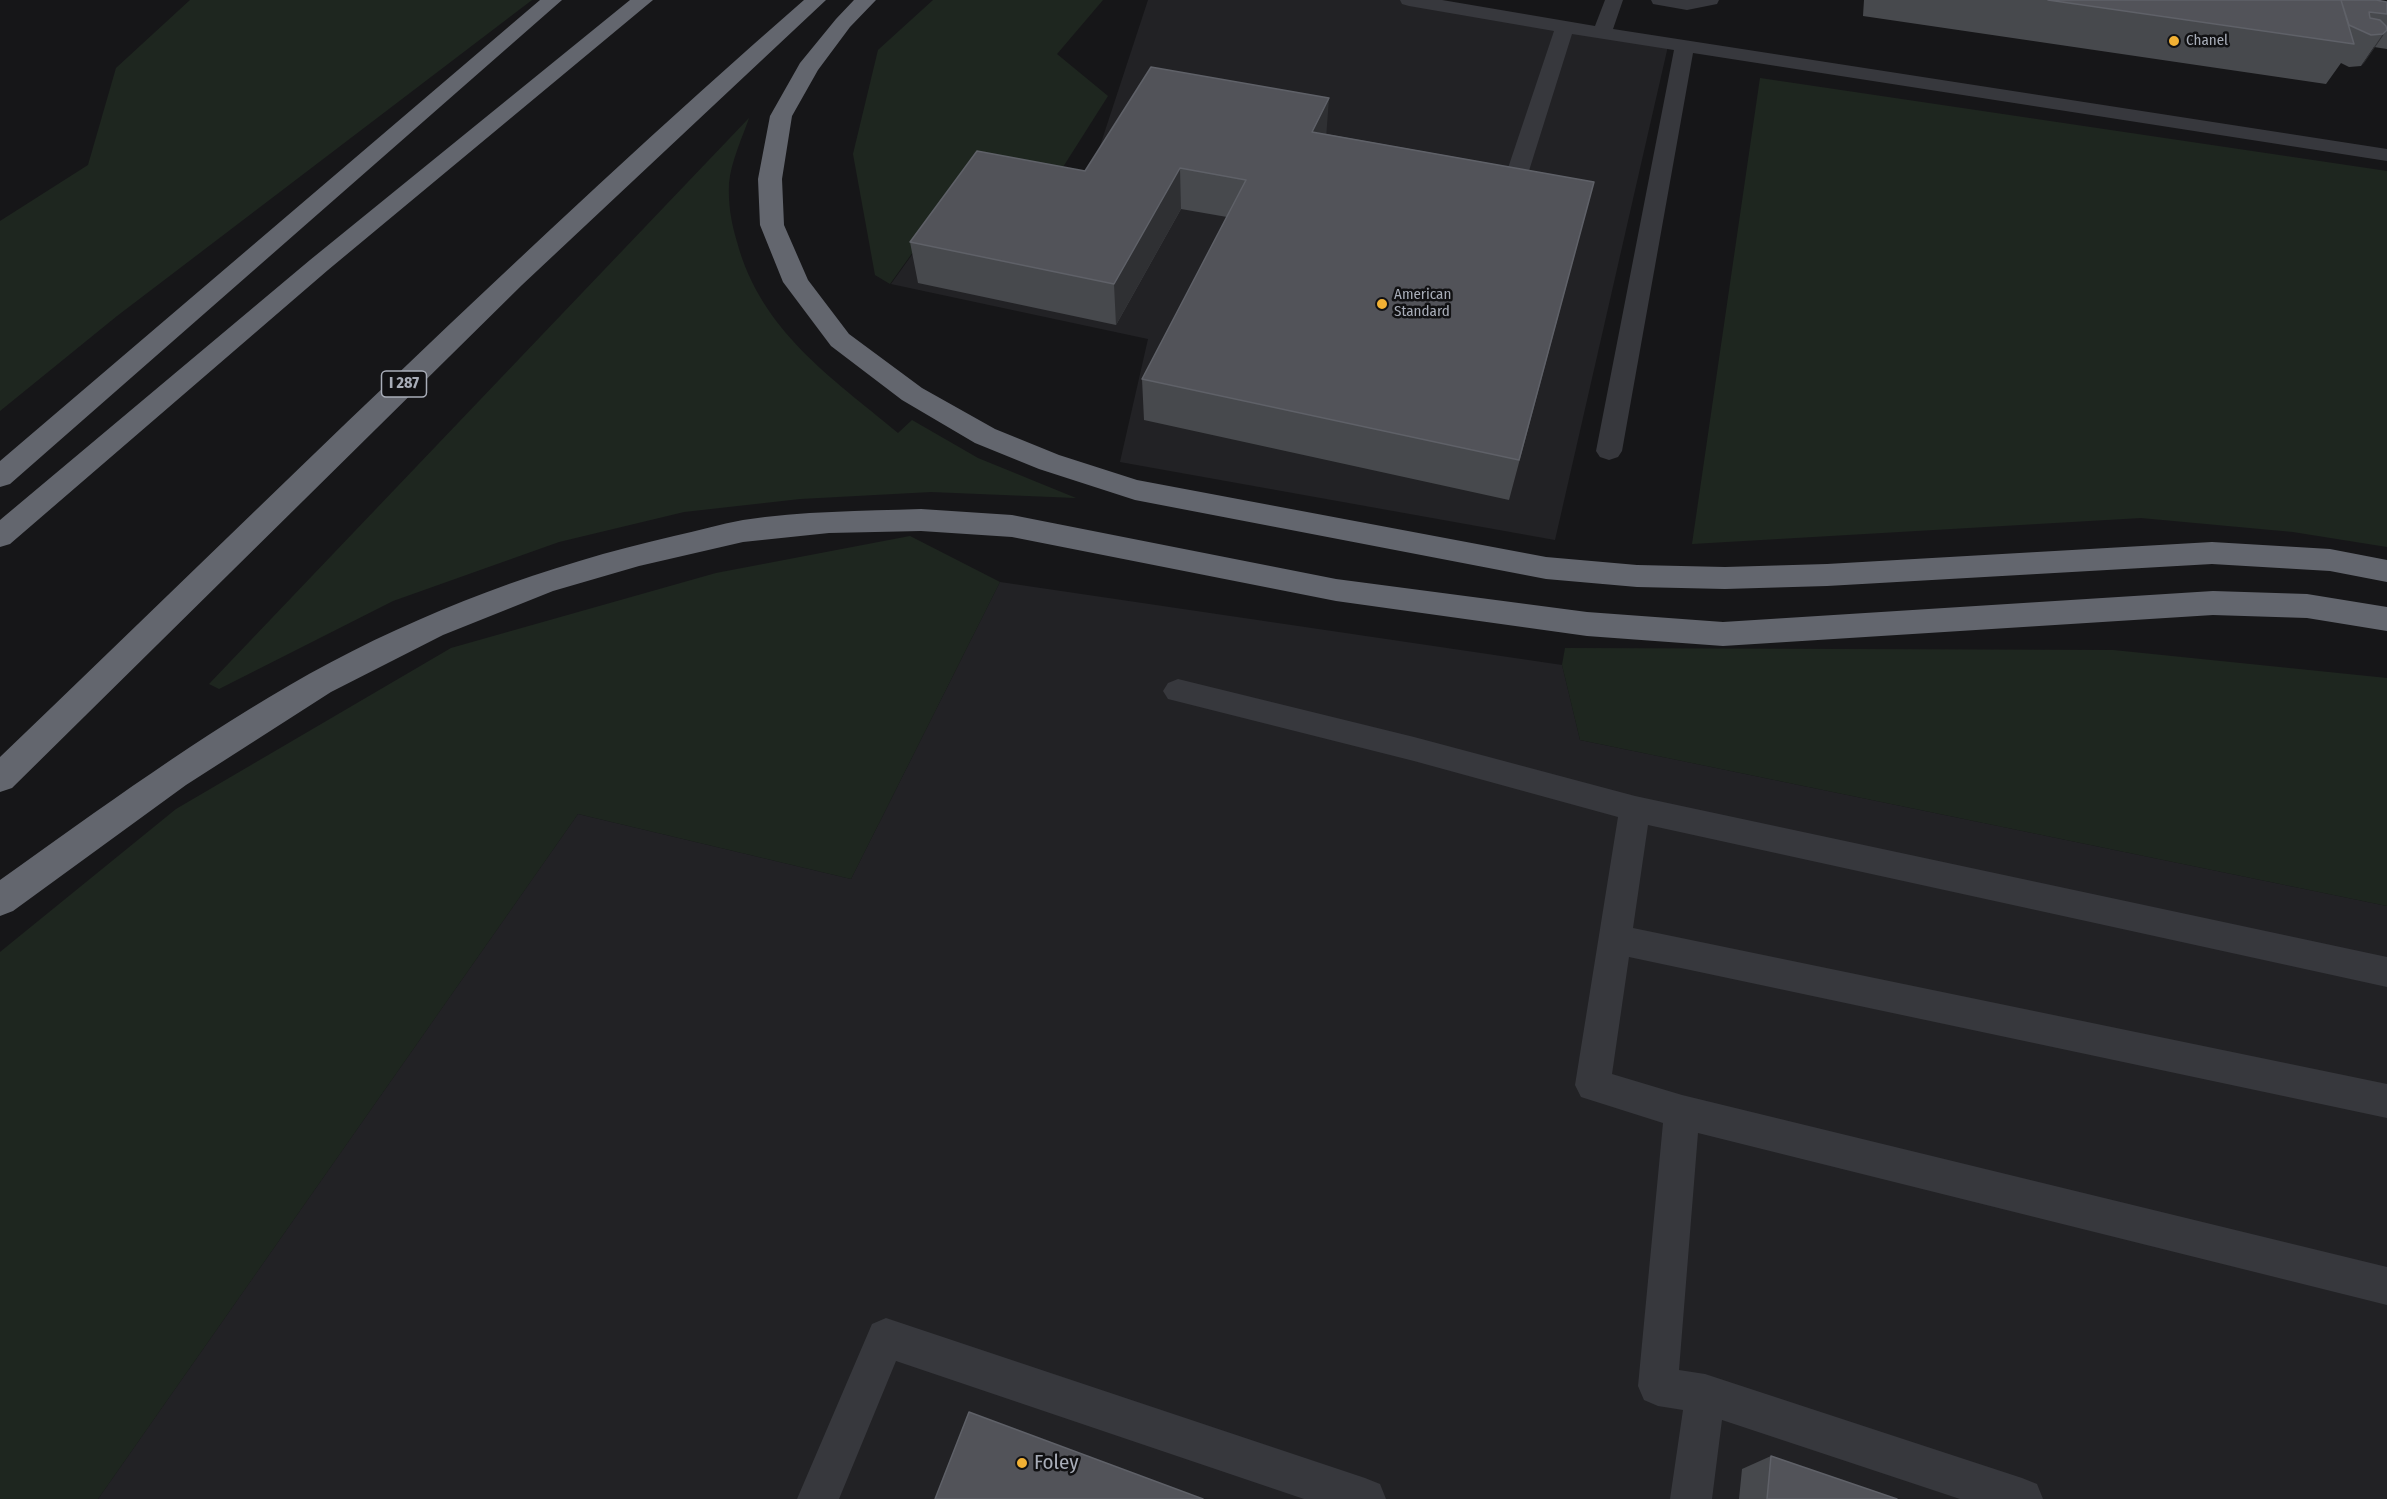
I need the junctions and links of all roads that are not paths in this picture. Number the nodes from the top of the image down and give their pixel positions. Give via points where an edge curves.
1 (552, 0) edge
2 (643, 0) edge
3 (816, 0) edge
4 (866, 0) edge
5 (1409, 0) edge
6 (1614, 0) edge
7 (1660, 0) edge
8 (1710, 0) edge
9 (1565, 27) junction
10 (1602, 33) junction
11 (1685, 45) junction
12 (2387, 155) edge
13 (1517, 174) edge
14 (1609, 451) dead end
15 (0, 477) edge
16 (0, 536) edge
17 (2387, 571) edge
18 (2387, 619) edge
19 (1178, 692) dead end
20 (0, 778) edge
21 (1635, 809) junction
22 (0, 900) edge
23 (1616, 939) junction
24 (2387, 972) edge
25 (2387, 1101) edge
26 (1682, 1112) junction
27 (2387, 1286) edge
28 (1705, 1394) junction
29 (818, 1499) edge
30 (1365, 1499) edge
31 (1691, 1499) edge
32 (2022, 1499) edge

1 - 15 highway
2 - 16 highway via 218,348
3 - 20 highway, I 287 via 513,279
4 - 17 highway via 808,68 781,116 770,179 772,225 796,282 840,340 912,394 985,436 1049,462 1135,490 1546,568 1637,576 1827,575 2212,553 2330,560
5 - 9 lane
6 - 10 lane
7 - 8 lane via 1687,4
9 - 10 lane
9 - 13 lane
10 - 11 lane
11 - 12 lane
11 - 14 lane
18 - 22 highway via 2307,606 2213,603 1723,634 1587,624 1336,590 1012,526 909,520 829,522 743,531 544,582 432,627 320,683 193,762
19 - 21 lane via 1414,749
21 - 23 lane
21 - 24 lane
23 - 25 lane
23 - 26 lane via 1593,1085
26 - 27 lane
26 - 28 lane via 1658,1386
28 - 31 lane
28 - 32 lane
29 - 30 lane via 886,1338

